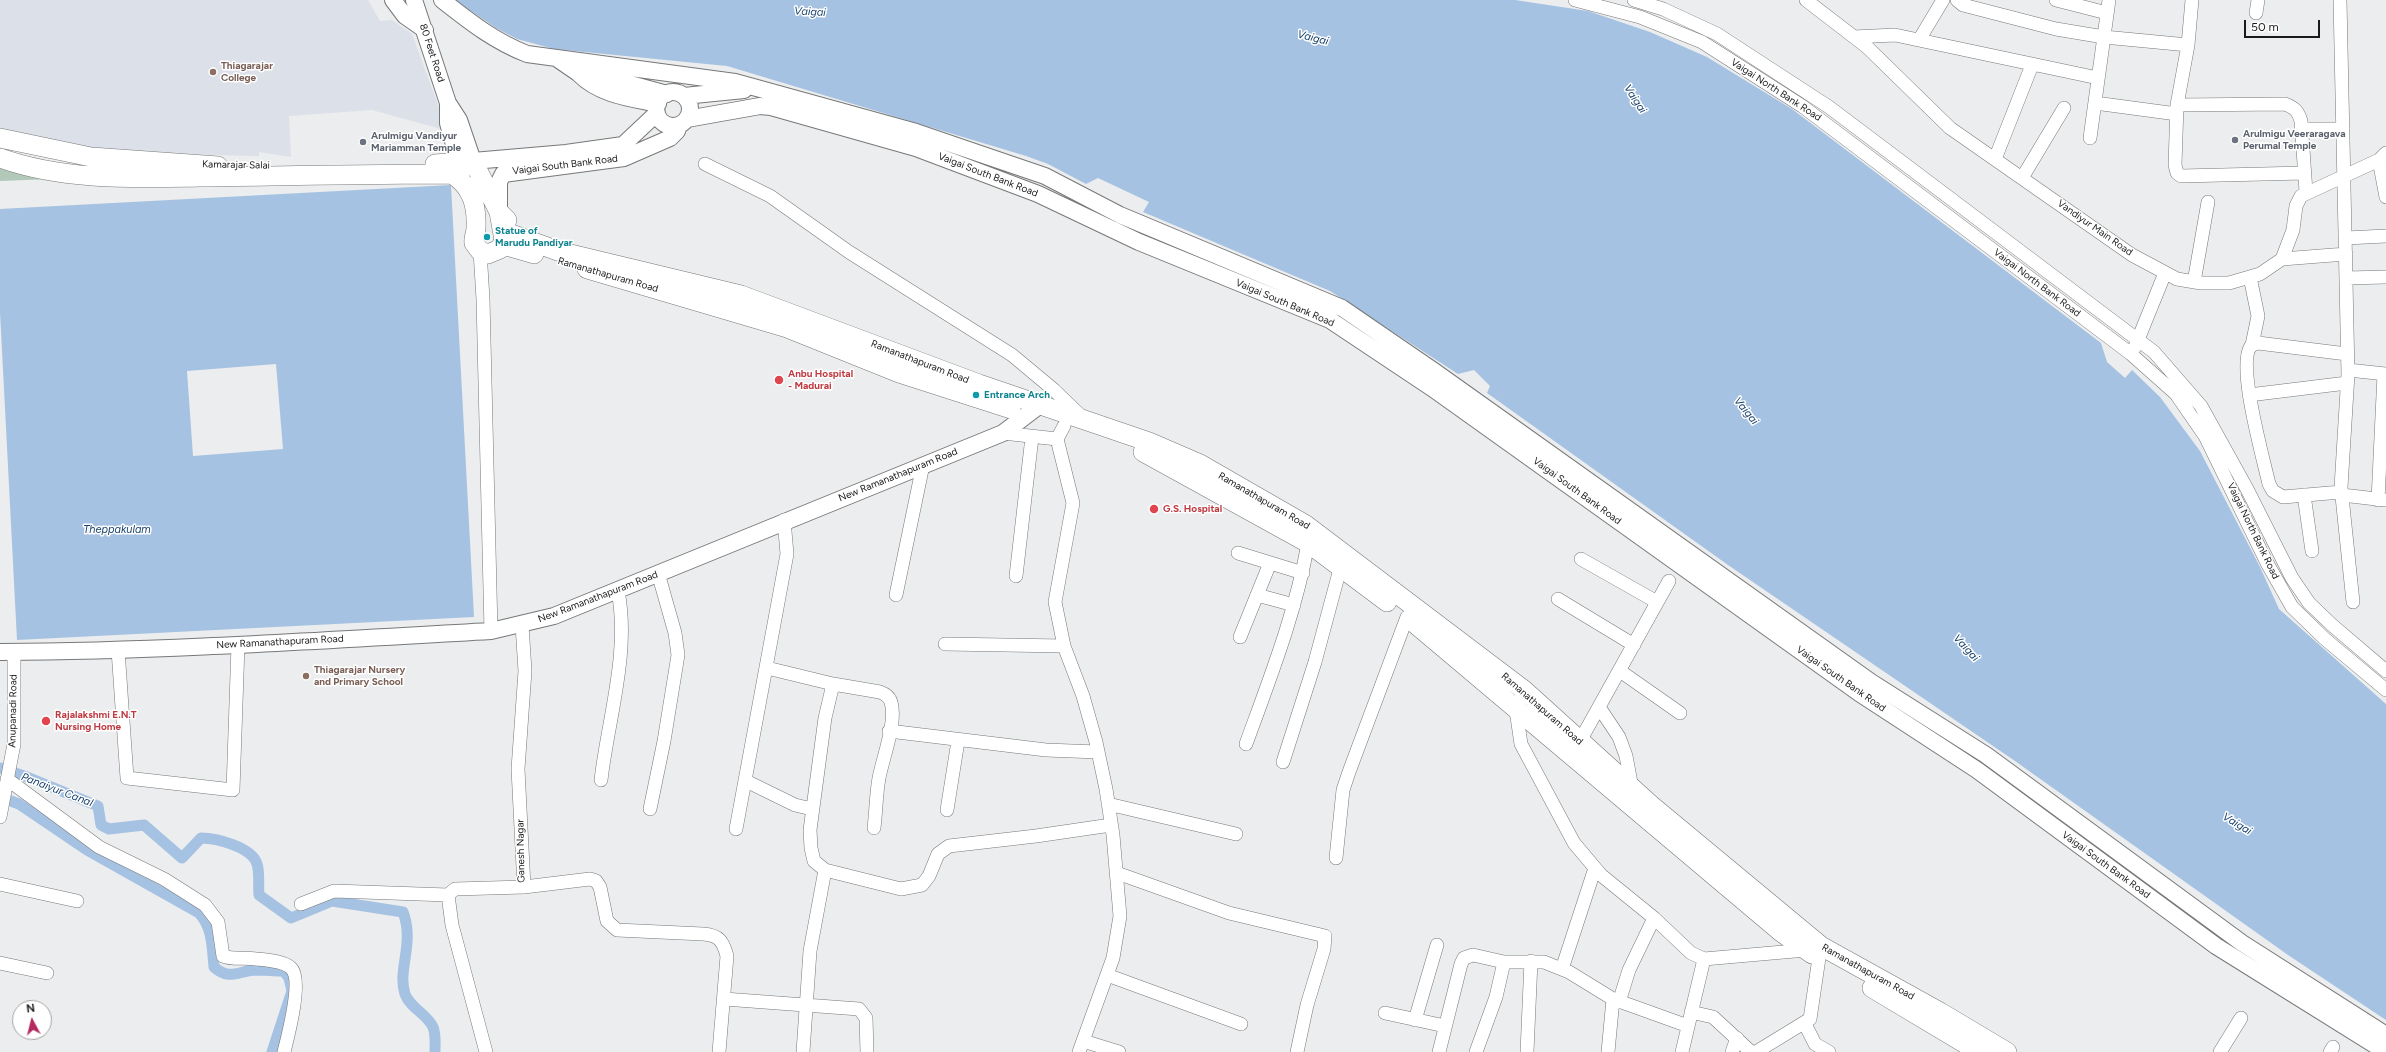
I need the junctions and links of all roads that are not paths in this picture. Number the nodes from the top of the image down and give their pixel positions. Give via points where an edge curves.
1 (393, 0) edge
2 (442, 0) edge
3 (1575, 0) edge
4 (1634, 0) edge
5 (1806, 0) edge
6 (1943, 0) edge
7 (2056, 0) edge
8 (2192, 0) edge
9 (2340, 0) edge
10 (1956, 1) edge
11 (414, 2) edge
12 (2108, 6) edge
13 (425, 30) junction
14 (1854, 37) junction
15 (2104, 37) junction
16 (1919, 40) junction
17 (2188, 45) junction
18 (558, 60) junction
19 (2032, 65) junction
20 (2098, 78) junction
21 (756, 89) junction
22 (684, 96) junction
23 (660, 103) junction
24 (2095, 103) junction
25 (2064, 108) dead end
26 (2177, 109) junction
27 (683, 122) junction
28 (2343, 129) junction
29 (2302, 130) junction
30 (0, 138) edge
31 (2090, 138) dead end
32 (2383, 156) edge
33 (0, 158) edge
34 (1994, 159) junction
35 (466, 162) junction
36 (705, 164) dead end
37 (2304, 173) junction
38 (2343, 177) junction
39 (2022, 178) junction
40 (464, 181) junction
41 (2306, 192) junction
42 (2386, 197) edge
43 (2208, 202) dead end
44 (502, 229) junction
45 (2386, 236) edge
46 (2346, 238) junction
47 (480, 251) junction
48 (2346, 254) junction
49 (2282, 258) junction
50 (2165, 273) junction
51 (2250, 277) junction
52 (2386, 277) edge
53 (2347, 278) junction
54 (2194, 282) junction
55 (2139, 341) junction
56 (2252, 345) junction
57 (2131, 354) junction
58 (2347, 354) junction
59 (2385, 374) edge
60 (2347, 376) junction
61 (2249, 395) junction
62 (1035, 410) junction
63 (1085, 420) junction
64 (1061, 432) junction
65 (1003, 433) junction
66 (1098, 434) junction
67 (1032, 437) junction
68 (923, 465) junction
69 (2341, 493) junction
70 (2304, 495) junction
71 (2382, 500) edge
72 (784, 520) junction
73 (1308, 543) junction
74 (2312, 551) dead end
75 (1238, 553) dead end
76 (1580, 559) dead end
77 (1270, 563) junction
78 (1340, 569) junction
79 (658, 573) junction
80 (1303, 574) junction
81 (1016, 576) dead end
82 (1669, 581) dead end
83 (618, 591) junction
84 (1257, 595) junction
85 (896, 596) dead end
86 (1558, 599) dead end
87 (1657, 602) junction
88 (2353, 602) dead end
89 (1294, 605) junction
90 (1407, 617) junction
91 (522, 625) junction
92 (491, 631) junction
93 (1240, 637) dead end
94 (945, 644) dead end
95 (238, 645) junction
96 (1634, 645) junction
97 (1064, 646) junction
98 (118, 650) junction
99 (5, 652) edge
100 (767, 668) junction
101 (1620, 671) junction
102 (2386, 671) edge
103 (832, 684) junction
104 (1524, 690) junction
105 (2386, 690) edge
106 (1599, 707) junction
107 (1516, 710) junction
108 (1680, 713) dead end
109 (889, 731) junction
110 (958, 741) junction
111 (1580, 741) junction
112 (1246, 744) dead end
113 (1098, 752) junction
114 (1283, 762) dead end
115 (8, 774) junction
116 (601, 780) dead end
117 (746, 781) junction
118 (1632, 788) junction
119 (1108, 804) junction
120 (650, 809) dead end
121 (812, 809) junction
122 (947, 810) dead end
123 (0, 817) edge
124 (1111, 824) junction
125 (874, 828) dead end
126 (736, 829) dead end
127 (1236, 834) dead end
128 (1336, 858) dead end
129 (1595, 868) junction
130 (825, 870) junction
131 (1117, 873) junction
132 (0, 884) edge
133 (524, 887) junction
134 (448, 895) junction
135 (77, 901) dead end
136 (301, 904) dead end
137 (1654, 918) junction
138 (1437, 945) dead end
139 (1812, 954) junction
140 (1704, 959) junction
141 (1531, 961) junction
142 (1504, 962) junction
143 (0, 963) edge
144 (1562, 969) junction
145 (47, 974) dead end
146 (1107, 975) junction
147 (724, 999) junction
148 (1616, 1001) junction
149 (805, 1006) junction
150 (1691, 1012) junction
151 (1385, 1013) dead end
152 (2241, 1018) dead end
153 (1415, 1020) junction
154 (1241, 1024) dead end
155 (1805, 1024) junction
156 (1445, 1026) junction
157 (1688, 1026) junction
158 (2386, 1035) edge
159 (1737, 1038) junction
160 (1081, 1046) edge
161 (284, 1052) edge
162 (486, 1052) edge
163 (719, 1052) edge
164 (802, 1052) edge
165 (867, 1052) edge
166 (1119, 1052) edge
167 (1297, 1052) edge
168 (1438, 1052) edge
169 (1476, 1052) edge
170 (1527, 1052) edge
171 (1608, 1052) edge
172 (1682, 1052) edge
173 (1732, 1052) edge
174 (1751, 1052) edge
175 (1756, 1052) edge
176 (1829, 1052) edge
177 (1979, 1052) edge
178 (2007, 1052) edge
179 (2220, 1052) edge
180 (2386, 1052) edge

1 - 13 main road via 405,16
2 - 18 main road, Vaigai South Bank Road via 503,45 528,54
3 - 57 street, Vaigai North Bank Road via 1640,17 1702,42 1789,97
4 - 55 street, Vaigai North Bank Road via 1662,9 1717,34 1829,107
5 - 14 street, Vandiyur Main Road
6 - 16 street
7 - 12 street
8 - 17 street
9 - 28 street
10 - 15 street via 1963,6 2056,29
11 - 13 main road, 80 Feet Road
12 - 15 street
13 - 35 main road, 80 Feet Road via 448,103 448,123
14 - 16 street via 1895,35
14 - 34 street, Vandiyur Main Road via 1950,128
15 - 17 street
15 - 20 street
16 - 19 street
17 - 26 street
18 - 21 main road, Vaigai South Bank Road via 735,82
18 - 23 main road, Vaigai South Bank Road via 587,82 607,93
19 - 20 street
19 - 34 street
20 - 24 street
21 - 22 main road, Vaigai South Bank Road
21 - 158 main road, Vaigai South Bank Road via 916,132 1045,176 1120,215 1342,308 1871,682 1986,755 2242,943
22 - 23 main road via 676,92
22 - 27 main road via 690,110
23 - 27 main road via 666,124
23 - 35 main road, Vaigai South Bank Road via 623,145
24 - 26 street
24 - 31 street
25 - 39 street
26 - 29 street via 2285,104 2299,112
26 - 37 street via 2175,165 2176,173 2181,176
27 - 44 main road, Vaigai South Bank Road via 670,138 624,158 503,174 499,182
27 - 180 main road, Vaigai South Bank Road via 760,106 771,107 916,148 1038,194 1139,242 1330,320 1432,388 1859,693 1977,770 2216,946
28 - 29 street
28 - 38 street
29 - 37 street
30 - 35 highway, Kamarajar Salai via 91,157 224,166
32 - 38 street
32 - 42 street
33 - 40 highway, Kamarajar Salai via 76,176 149,178 452,174
34 - 39 street, Vandiyur Main Road
35 - 40 main road, 80 Feet Road
35 - 44 highway
36 - 63 street via 770,196 849,252 1012,355
37 - 41 street
38 - 41 street
38 - 46 street
39 - 50 street, Vandiyur Main Road via 2132,255
40 - 47 highway via 474,198 474,239
41 - 49 street via 2298,201 2293,230
43 - 54 street
44 - 47 highway via 492,254
44 - 62 highway, Ramanathapuram Road via 787,328 899,373
44 - 62 highway, Ramanathapuram Road via 558,251 741,295
45 - 46 street
46 - 48 street
47 - 92 street via 484,299
48 - 49 street
48 - 53 street
49 - 51 street, Vandiyur Main Road via 2260,274
50 - 54 street, Vandiyur Main Road via 2177,279
50 - 55 street
51 - 54 street, Vandiyur Main Road via 2229,283
51 - 56 street via 2258,316
52 - 53 street
53 - 58 street
55 - 57 street
55 - 102 street, Vaigai North Bank Road via 2154,352 2201,406 2292,578 2309,603
56 - 58 street via 2258,343
56 - 61 street via 2247,354
57 - 105 street, Vaigai North Bank Road via 2176,394 2205,436 2241,504 2267,563 2292,607 2325,639
58 - 60 street
59 - 60 street
59 - 71 street
60 - 61 street
60 - 69 street
61 - 70 street via 2269,484 2273,491 2283,497
62 - 63 highway, Ramanathapuram Road
62 - 64 highway, Ramanathapuram Road
62 - 65 main road, New Ramanathapuram Road
63 - 66 street
63 - 104 highway, Ramanathapuram Road via 1200,464 1306,525
64 - 66 highway, Ramanathapuram Road
64 - 67 street
64 - 97 street via 1073,503 1055,602
65 - 67 street
65 - 68 main road, New Ramanathapuram Road
66 - 73 highway, Ramanathapuram Road via 1149,454
67 - 81 street
68 - 72 main road, New Ramanathapuram Road
68 - 85 street
69 - 70 street
69 - 71 street
69 - 88 street
70 - 74 street
72 - 79 main road, New Ramanathapuram Road
72 - 100 street via 787,554
73 - 78 highway, Ramanathapuram Road
73 - 80 street
75 - 77 street
76 - 87 street
77 - 80 street
77 - 84 street
78 - 90 highway, Ramanathapuram Road
78 - 114 street via 1315,662
79 - 83 main road, New Ramanathapuram Road
79 - 120 street via 676,633 678,654
80 - 89 street
82 - 87 street
83 - 91 main road, New Ramanathapuram Road via 554,616
83 - 116 street via 622,613 622,640
84 - 89 street
84 - 93 street
86 - 96 street
87 - 96 street
89 - 112 street
90 - 107 highway, Ramanathapuram Road
90 - 128 street via 1343,790
91 - 92 main road, New Ramanathapuram Road
91 - 133 street, Ganesh Nagar via 525,671 518,769
92 - 95 main road, New Ramanathapuram Road
94 - 97 street
95 - 98 main road, New Ramanathapuram Road
95 - 98 street via 232,790 127,778
96 - 101 street
97 - 113 street via 1083,696
98 - 99 main road, New Ramanathapuram Road
99 - 115 street, Anupanadi Road via 14,744
100 - 103 street
100 - 117 street
101 - 106 street
101 - 108 street
103 - 109 street via 886,695 891,700 892,710
103 - 121 street
104 - 107 street
104 - 111 highway, Ramanathapuram Road
106 - 111 street
106 - 118 street via 1619,737 1626,756
107 - 129 street via 1521,744 1574,843
107 - 139 highway, Ramanathapuram Road via 1781,932
109 - 110 street
109 - 125 street via 879,779
110 - 113 street via 1046,750
110 - 122 street
111 - 118 highway, Ramanathapuram Road
113 - 119 street
115 - 123 street, Anupanadi Road
115 - 161 street via 99,847 164,879 205,905 218,922 223,956 229,959 241,957 290,966 294,971 295,986 291,1023
117 - 121 street via 796,805
117 - 126 street
118 - 178 highway, Ramanathapuram Road via 1821,946
119 - 124 street
119 - 127 street
121 - 130 street via 811,848 814,861
124 - 130 street via 949,846 938,854 929,876 914,888 901,889
124 - 131 street
129 - 137 street
129 - 144 street
130 - 149 street via 810,951
131 - 146 street via 1120,916 1113,958
131 - 167 street via 1229,913 1325,936 1324,949 1307,1005
132 - 135 street
133 - 134 street, Ganesh Nagar via 455,889
133 - 147 street via 590,879 596,881 600,887 607,921 617,930 714,935 724,945 727,956
134 - 136 street via 334,891
134 - 162 street via 452,925
137 - 140 street via 1691,953
137 - 148 street
138 - 153 street
139 - 140 street
139 - 155 street via 1812,1014
139 - 177 highway, Ramanathapuram Road
140 - 150 street
141 - 142 street
141 - 144 street via 1544,962
141 - 170 street
142 - 156 street via 1473,955 1464,958
142 - 169 street via 1496,997
143 - 145 street
144 - 148 street
146 - 154 street
146 - 160 street
147 - 149 street
147 - 163 street
148 - 157 street
148 - 171 street
149 - 164 street
149 - 165 street via 861,1010 866,1018
150 - 157 street
150 - 159 street via 1713,1017
151 - 153 street
152 - 179 street
153 - 156 street
155 - 175 street
155 - 176 street via 1815,1044
156 - 168 street
157 - 172 street
159 - 173 street
159 - 174 street
160 - 166 street

